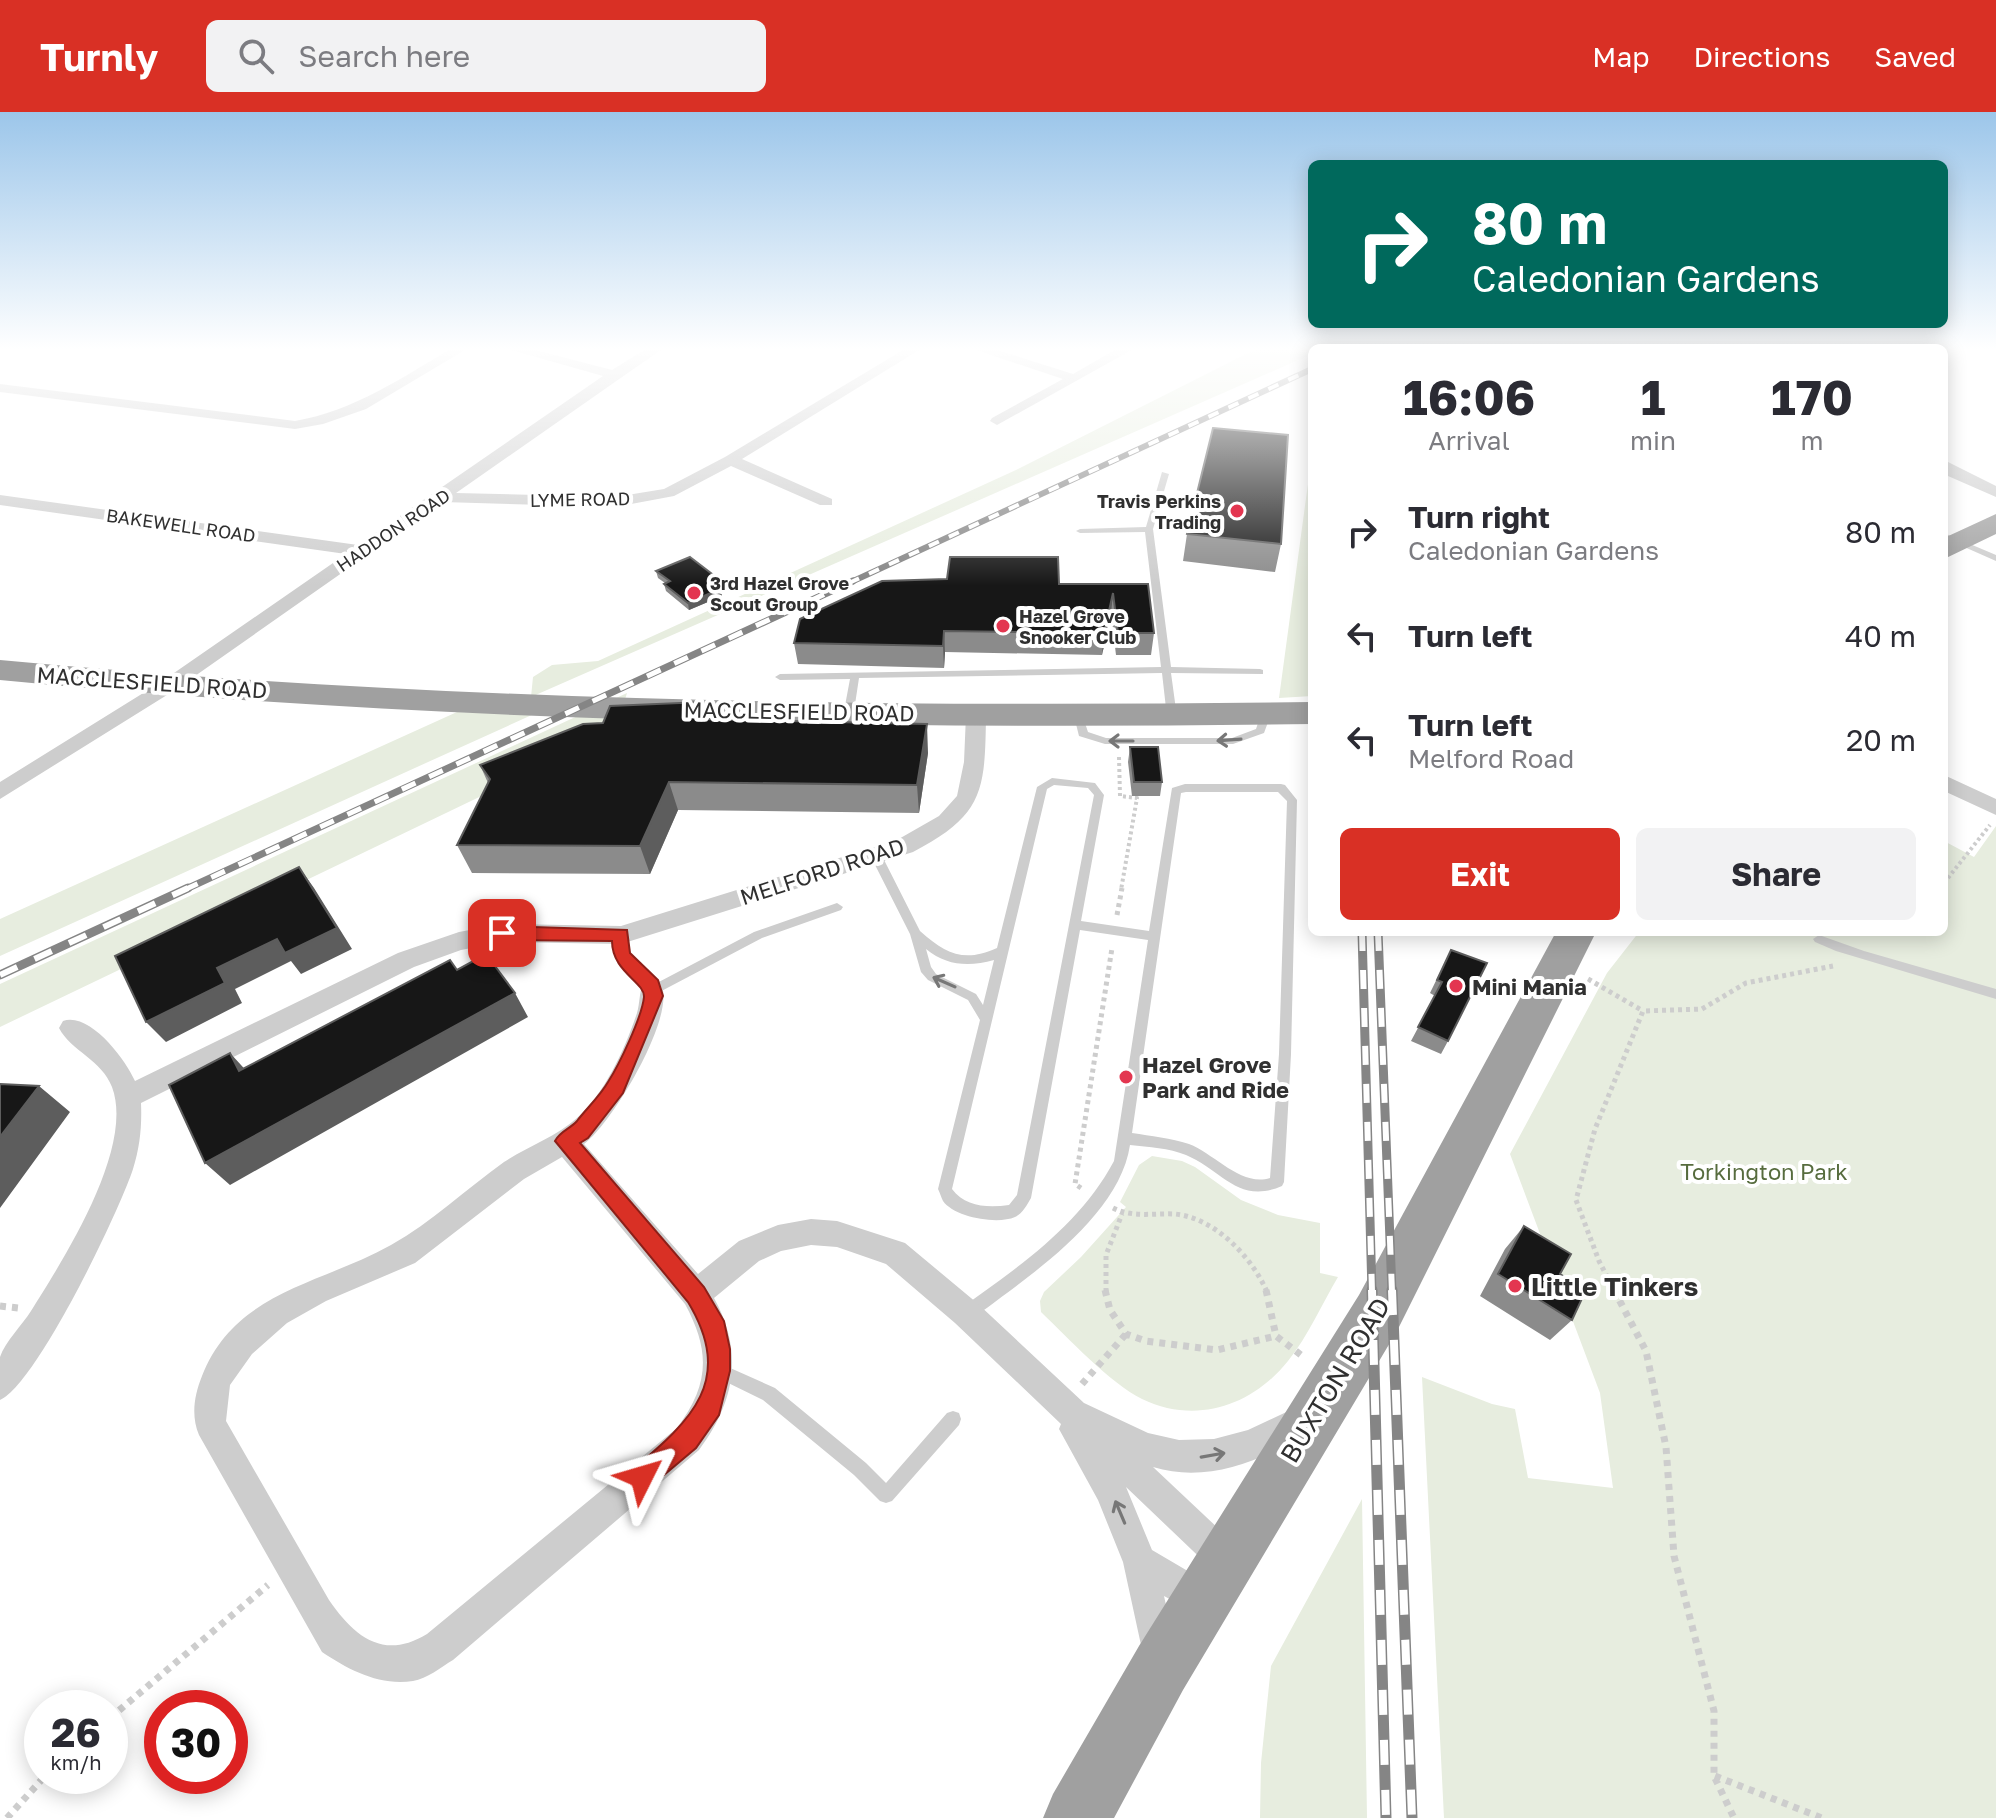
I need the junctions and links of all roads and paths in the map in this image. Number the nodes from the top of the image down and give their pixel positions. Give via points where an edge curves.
1 (541, 427) edge
2 (786, 427) edge
3 (730, 460) junction
4 (1948, 469) edge
5 (1165, 474) dead end
6 (1996, 492) edge
7 (441, 497) junction
8 (0, 500) edge
9 (826, 502) dead end
10 (1996, 523) edge
11 (1149, 529) junction
12 (1080, 531) dead end
13 (1949, 542) edge
14 (362, 551) junction
15 (1996, 558) edge
16 (0, 670) edge
17 (1165, 670) junction
18 (1260, 672) dead end
19 (855, 676) junction
20 (780, 677) dead end
21 (168, 686) junction
22 (849, 711) junction
23 (1308, 713) edge
24 (1266, 714) junction
25 (976, 715) junction
26 (1079, 716) junction
27 (1172, 717) junction
28 (1948, 784) edge
29 (0, 792) edge
30 (1996, 808) edge
31 (1996, 818) edge
32 (876, 855) junction
33 (1948, 878) dead end
34 (837, 907) dead end
35 (1075, 925) junction
36 (916, 934) junction
37 (621, 935) junction
38 (1154, 936) junction
39 (1819, 939) dead end
40 (1569, 947) edge
41 (1003, 951) junction
42 (1902, 965) junction
43 (652, 991) junction
44 (1996, 994) edge
45 (1643, 1011) junction
46 (986, 1020) junction
47 (72, 1028) dead end
48 (128, 1097) junction
49 (1126, 1138) junction
50 (565, 1141) junction
51 (1122, 1214) dead end
52 (696, 1294) junction
53 (966, 1313) junction
54 (1126, 1334) junction
55 (1276, 1336) dead end
56 (719, 1371) junction
57 (0, 1384) edge
58 (1062, 1406) junction
59 (1316, 1413) junction
60 (953, 1419) dead end
61 (1140, 1562) junction
62 (290, 1566) junction
63 (1215, 1579) junction
64 (1161, 1668) junction
65 (128, 1703) edge
66 (1714, 1776) junction
67 (29, 1794) edge
68 (7, 1818) edge
69 (1077, 1818) edge
70 (1734, 1818) edge
71 (1822, 1818) edge

1 - 7 street, HADDON ROAD
2 - 3 street, LYME ROAD
3 - 7 street, LYME ROAD via 668,493 615,502
3 - 9 street
4 - 6 street
5 - 11 lane
7 - 14 street, HADDON ROAD
8 - 14 street, BAKEWELL ROAD
10 - 13 highway
11 - 12 lane
11 - 17 lane
13 - 15 lane
14 - 21 street, HADDON ROAD
16 - 21 highway, MACCLESFIELD ROAD
17 - 18 lane
17 - 19 lane
17 - 27 lane
19 - 20 lane
19 - 22 lane
21 - 22 highway, MACCLESFIELD ROAD via 630,708
21 - 29 street, HADDON ROAD
22 - 25 highway, MACCLESFIELD ROAD
23 - 24 highway, MACCLESFIELD ROAD
24 -> 26 lane via 1260,731 1233,741 1090,739 1083,734
24 - 27 highway, MACCLESFIELD ROAD
25 - 26 highway, MACCLESFIELD ROAD
25 - 32 street, MELFORD ROAD via 975,772 962,806 942,829
26 - 27 highway, MACCLESFIELD ROAD
28 - 30 street
31 - 33 path
32 - 36 lane
32 - 37 street, MELFORD ROAD
34 - 43 lane via 758,935
35 - 38 lane
35 - 41 lane via 1098,792 1091,785 1052,781 1042,787
35 - 46 lane via 1024,1198 1006,1213 956,1205 945,1189
36 - 41 lane via 955,962 987,959
46 -> 36 lane via 972,997 925,969
37 - 43 lane via 621,954
37 - 48 street, MELFORD ROAD via 587,942 502,933 459,941
38 - 49 lane
38 - 49 lane via 1176,791 1275,787 1287,792 1292,800 1277,1182 1261,1188 1199,1154
39 - 42 lane
40 - 45 path
40 - 59 highway, BUXTON ROAD via 1378,1313
41 - 46 lane
42 - 44 lane
42 - 45 path via 1835,966 1746,983 1702,1009
43 - 50 street via 649,1013 616,1087 581,1132
45 - 66 path via 1595,1129 1576,1200 1599,1261 1646,1351 1666,1447 1674,1556 1714,1711
47 - 48 street via 103,1051
48 - 57 street via 130,1130 90,1237 55,1304
49 - 53 lane via 1113,1183 1100,1199 1022,1274
50 - 52 street
50 - 62 street via 506,1177 403,1254 276,1313 228,1359 207,1404 210,1424
51 - 54 path via 1106,1255 1104,1284 1110,1310
52 - 53 street via 749,1251 811,1232 837,1234 895,1253
52 - 56 street via 712,1321
53 - 58 street
54 - 55 path via 1217,1350
54 - 58 path
56 - 60 lane via 769,1394 886,1495
56 - 62 street via 711,1407 688,1439 440,1647 414,1663 360,1656 335,1639
58 -> 59 street via 1158,1453 1203,1458 1250,1448
61 -> 58 street via 1110,1489
58 - 63 street
59 - 63 highway, BUXTON ROAD
61 - 63 street
61 - 64 street
62 - 65 path
63 - 64 highway, BUXTON ROAD
64 - 69 highway, BUXTON ROAD
66 - 70 path
66 - 71 path
67 - 68 path

